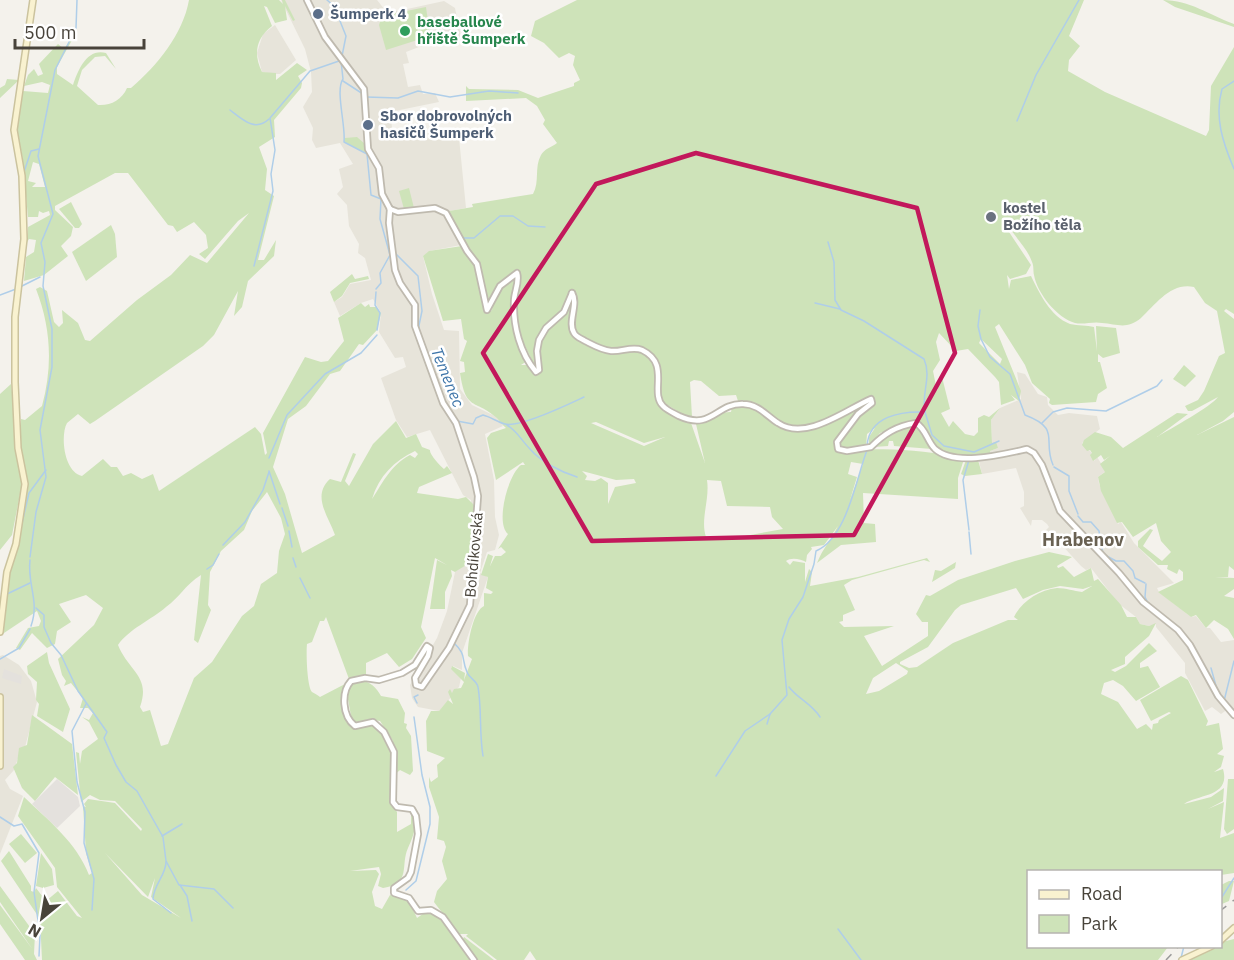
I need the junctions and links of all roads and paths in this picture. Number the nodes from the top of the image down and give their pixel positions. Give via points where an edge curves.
1 (33, 0) edge
2 (307, 0) edge
3 (390, 209) junction
4 (0, 632) edge
5 (0, 697) edge
6 (1234, 714) edge
7 (0, 766) edge
8 (1234, 928) edge
9 (1222, 940) edge
10 (1208, 948) edge
11 (474, 960) edge
12 (1182, 960) edge

1 - 4 main road via 14,130 22,176 24,239 14,338 18,448 25,486 7,572
2 - 3 street via 325,37 365,92 368,149 379,168 381,190
3 - 6 street via 444,211 477,264 486,309 501,286 512,275 518,275 514,300 517,331 536,372 541,336 564,312 572,293 574,334 607,351 635,348 647,354 658,369 662,405 687,419 705,421 731,406 744,404 792,429 830,422 871,399 872,403 858,414 837,442 838,449 871,447 880,436 916,423 941,453 964,458 993,457 1027,449 1034,453 1060,511 1143,602 1178,630 1218,696
3 - 11 street, Bohdíkovská via 388,223 395,270 415,305 414,323 432,377 456,423 474,477 478,514 471,599 449,648 422,687 416,685 415,678 428,656 428,646 415,665 402,673 379,681 351,681 344,704 355,726 373,722 384,732 394,752 393,801 398,807 412,809 416,815 418,834 411,872 393,892 409,898 418,911 438,914
5 - 7 main road
8 - 9 main road
10 - 12 main road

